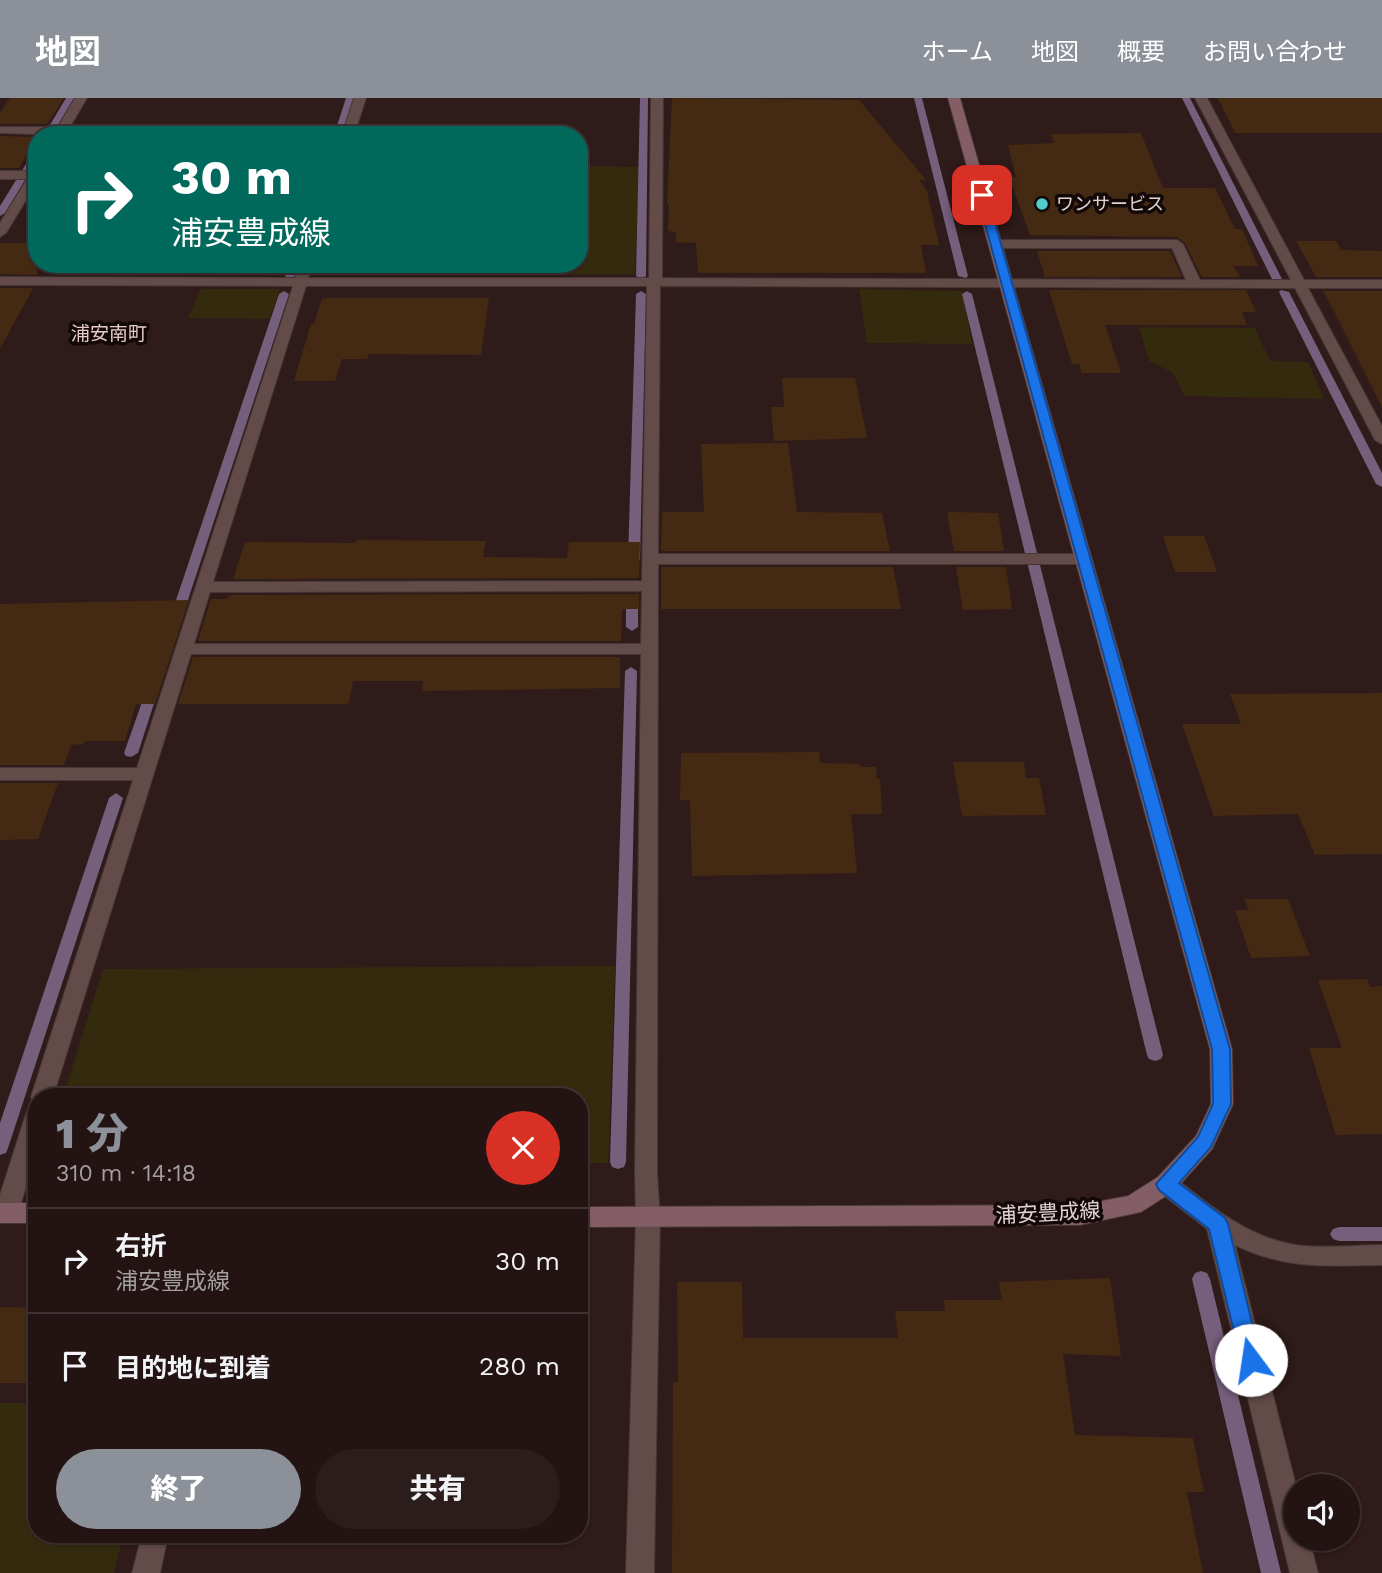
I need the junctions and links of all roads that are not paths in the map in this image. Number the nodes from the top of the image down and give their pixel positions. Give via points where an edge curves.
1 (81, 98) edge
2 (360, 98) edge
3 (657, 98) edge
4 (954, 98) edge
5 (1202, 98) edge
6 (60, 126) edge
7 (351, 126) edge
8 (0, 130) edge
9 (28, 130) edge
10 (28, 174) edge
11 (0, 175) edge
12 (28, 178) edge
13 (0, 233) edge
14 (996, 244) junction
15 (303, 273) edge
16 (0, 281) edge
17 (300, 283) junction
18 (654, 283) junction
19 (1195, 284) junction
20 (1299, 284) junction
21 (1382, 284) edge
22 (1007, 285) junction
23 (1382, 440) edge
24 (650, 559) junction
25 (1084, 559) junction
26 (650, 586) junction
27 (204, 587) junction
28 (184, 649) junction
29 (650, 649) junction
30 (0, 774) edge
31 (145, 774) junction
32 (45, 1088) edge
33 (28, 1140) edge
34 (1166, 1184) junction
35 (3, 1213) edge
36 (28, 1213) edge
37 (588, 1217) edge
38 (648, 1217) junction
39 (1218, 1224) junction
40 (1382, 1255) edge
41 (153, 1543) edge
42 (146, 1573) edge
43 (640, 1573) edge
44 (1304, 1573) edge

1 - 6 street
2 - 7 street
3 - 18 street
4 - 14 main road, 浦安豊成線
5 - 20 street
8 - 9 street
10 - 11 street
12 - 13 street
14 - 19 street via 1177,244
14 - 22 main road, 浦安豊成線
15 - 17 street
16 - 17 street
17 - 18 street
17 - 27 street
18 - 22 street
18 - 24 street
19 - 20 street
19 - 22 street
20 - 21 street
20 - 23 street
22 - 25 main road, 浦安豊成線
24 - 25 street
24 - 26 street
25 - 34 main road, 浦安豊成線 via 1221,1049 1222,1104 1205,1142
26 - 27 street
26 - 29 street
27 - 28 street
28 - 29 street
28 - 31 street
29 - 38 street
30 - 31 street
31 - 32 street
33 - 35 street
34 - 38 main road, 浦安豊成線 via 1133,1205 1080,1215
34 - 39 street
35 - 36 main road
37 - 38 main road, 浦安豊成線
38 - 43 street
39 - 40 street via 1287,1254
39 - 44 street
41 - 42 street

